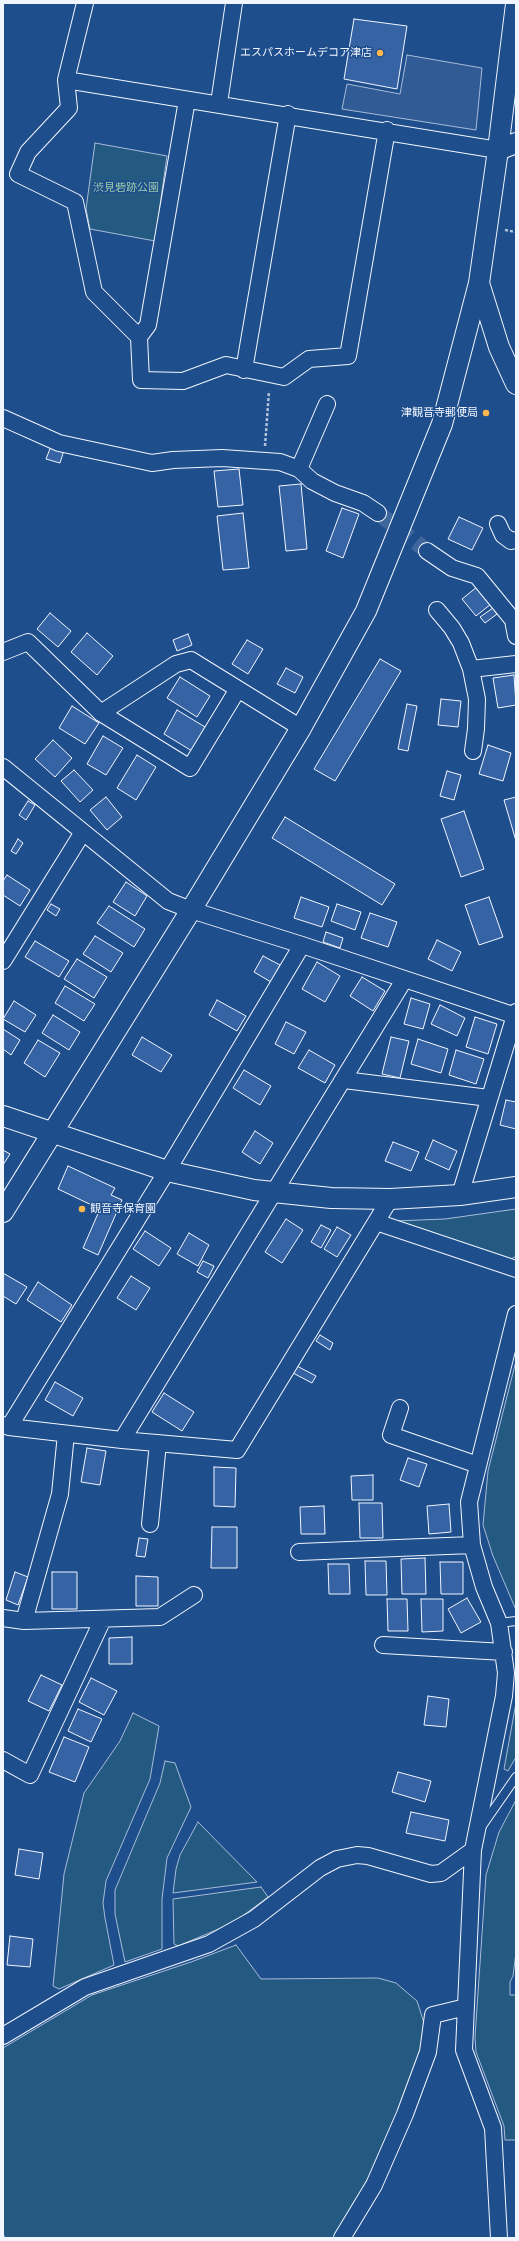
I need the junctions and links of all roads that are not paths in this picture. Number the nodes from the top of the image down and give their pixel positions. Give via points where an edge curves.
1 (84, 3) edge
2 (234, 3) edge
3 (516, 4) edge
4 (66, 80) junction
5 (187, 100) junction
6 (219, 103) junction
7 (288, 114) junction
8 (387, 130) junction
9 (507, 147) edge
10 (10, 172) edge
11 (479, 283) junction
12 (139, 337) junction
13 (244, 370) junction
14 (516, 384) edge
15 (327, 404) dead end
16 (3, 418) edge
17 (299, 469) junction
18 (378, 513) tunnel mouth
19 (498, 524) dead end
20 (516, 540) edge
21 (427, 551) tunnel mouth
22 (437, 610) dead end
23 (516, 636) edge
24 (3, 652) edge
25 (516, 664) edge
26 (471, 669) junction
27 (238, 689) junction
28 (101, 713) junction
29 (301, 728) junction
30 (472, 750) dead end
31 (3, 767) edge
32 (83, 832) junction
33 (191, 910) junction
34 (302, 945) junction
35 (3, 961) edge
36 (404, 980) junction
37 (516, 1014) edge
38 (344, 1080) junction
39 (489, 1098) junction
40 (3, 1116) edge
41 (51, 1134) junction
42 (167, 1171) junction
43 (516, 1187) edge
44 (275, 1192) junction
45 (460, 1195) junction
46 (390, 1199) junction
47 (3, 1212) edge
48 (376, 1222) junction
49 (516, 1269) edge
50 (516, 1314) edge
51 (400, 1408) dead end
52 (6, 1426) edge
53 (66, 1434) junction
54 (122, 1440) junction
55 (158, 1443) junction
56 (478, 1465) junction
57 (150, 1524) dead end
58 (472, 1545) junction
59 (299, 1552) dead end
60 (194, 1595) dead end
61 (3, 1618) edge
62 (103, 1618) junction
63 (24, 1621) junction
64 (516, 1621) edge
65 (499, 1623) junction
66 (383, 1645) dead end
67 (504, 1652) junction
68 (3, 1760) edge
69 (516, 1778) edge
70 (477, 1834) junction
71 (473, 1850) junction
72 (466, 2007) junction
73 (3, 2036) edge
74 (342, 2238) edge
75 (498, 2238) edge

1 - 4 street
2 - 6 street
3 - 9 street
4 - 5 street
4 - 10 street via 69,108
5 - 6 street
5 - 12 street via 148,325
6 - 7 street
7 - 8 street
7 - 13 street
8 - 9 street
8 - 13 street via 348,356 309,358 284,377
9 - 11 street
10 - 12 street via 75,202 94,292
11 - 14 street via 499,347
11 - 29 street via 442,424 401,527 366,611
12 - 13 street via 141,380 182,381 226,366
15 - 17 street
16 - 17 street via 59,443 152,464 173,460 222,458 280,462
17 - 18 street via 318,484 363,503
19 - 20 street via 503,535 511,541
21 - 23 street via 452,568 478,576 513,620
22 - 26 street via 458,638
24 - 28 street via 28,642
25 - 26 street
26 - 30 street via 477,699
27 - 28 street via 191,660 176,664
27 - 28 street via 190,768
27 - 29 street
29 - 33 street
31 - 32 street
32 - 33 street via 168,901
32 - 35 street
33 - 34 street
33 - 41 street
34 - 36 street
34 - 42 street
36 - 37 street
36 - 38 street
37 - 39 street
38 - 39 street
38 - 44 street
39 - 45 street
40 - 41 street
41 - 42 street
41 - 47 street
42 - 44 street via 254,1190
42 - 52 street
43 - 45 street
44 - 46 street via 331,1198
44 - 54 street
45 - 46 street
46 - 48 street
48 - 49 street
48 - 55 street via 237,1450
50 - 56 street
51 - 56 street via 391,1434
52 - 53 street
53 - 54 street
53 - 63 street via 60,1494
54 - 55 street
55 - 57 street
56 - 58 street via 469,1502
58 - 59 street
58 - 65 street via 484,1587
60 - 62 street via 160,1617
61 - 63 street
62 - 63 street
62 - 68 street via 30,1775
64 - 65 lane
65 - 67 street
66 - 67 street
67 - 70 street via 504,1696
69 - 70 lane
70 - 71 street
71 - 72 street
71 - 73 street via 441,1873 431,1874 368,1856 357,1855 337,1859 320,1868 254,1919 209,1944 85,1987
72 - 74 street via 433,2015 428,2052 405,2114 374,2186
72 - 75 street via 464,2050 493,2128

